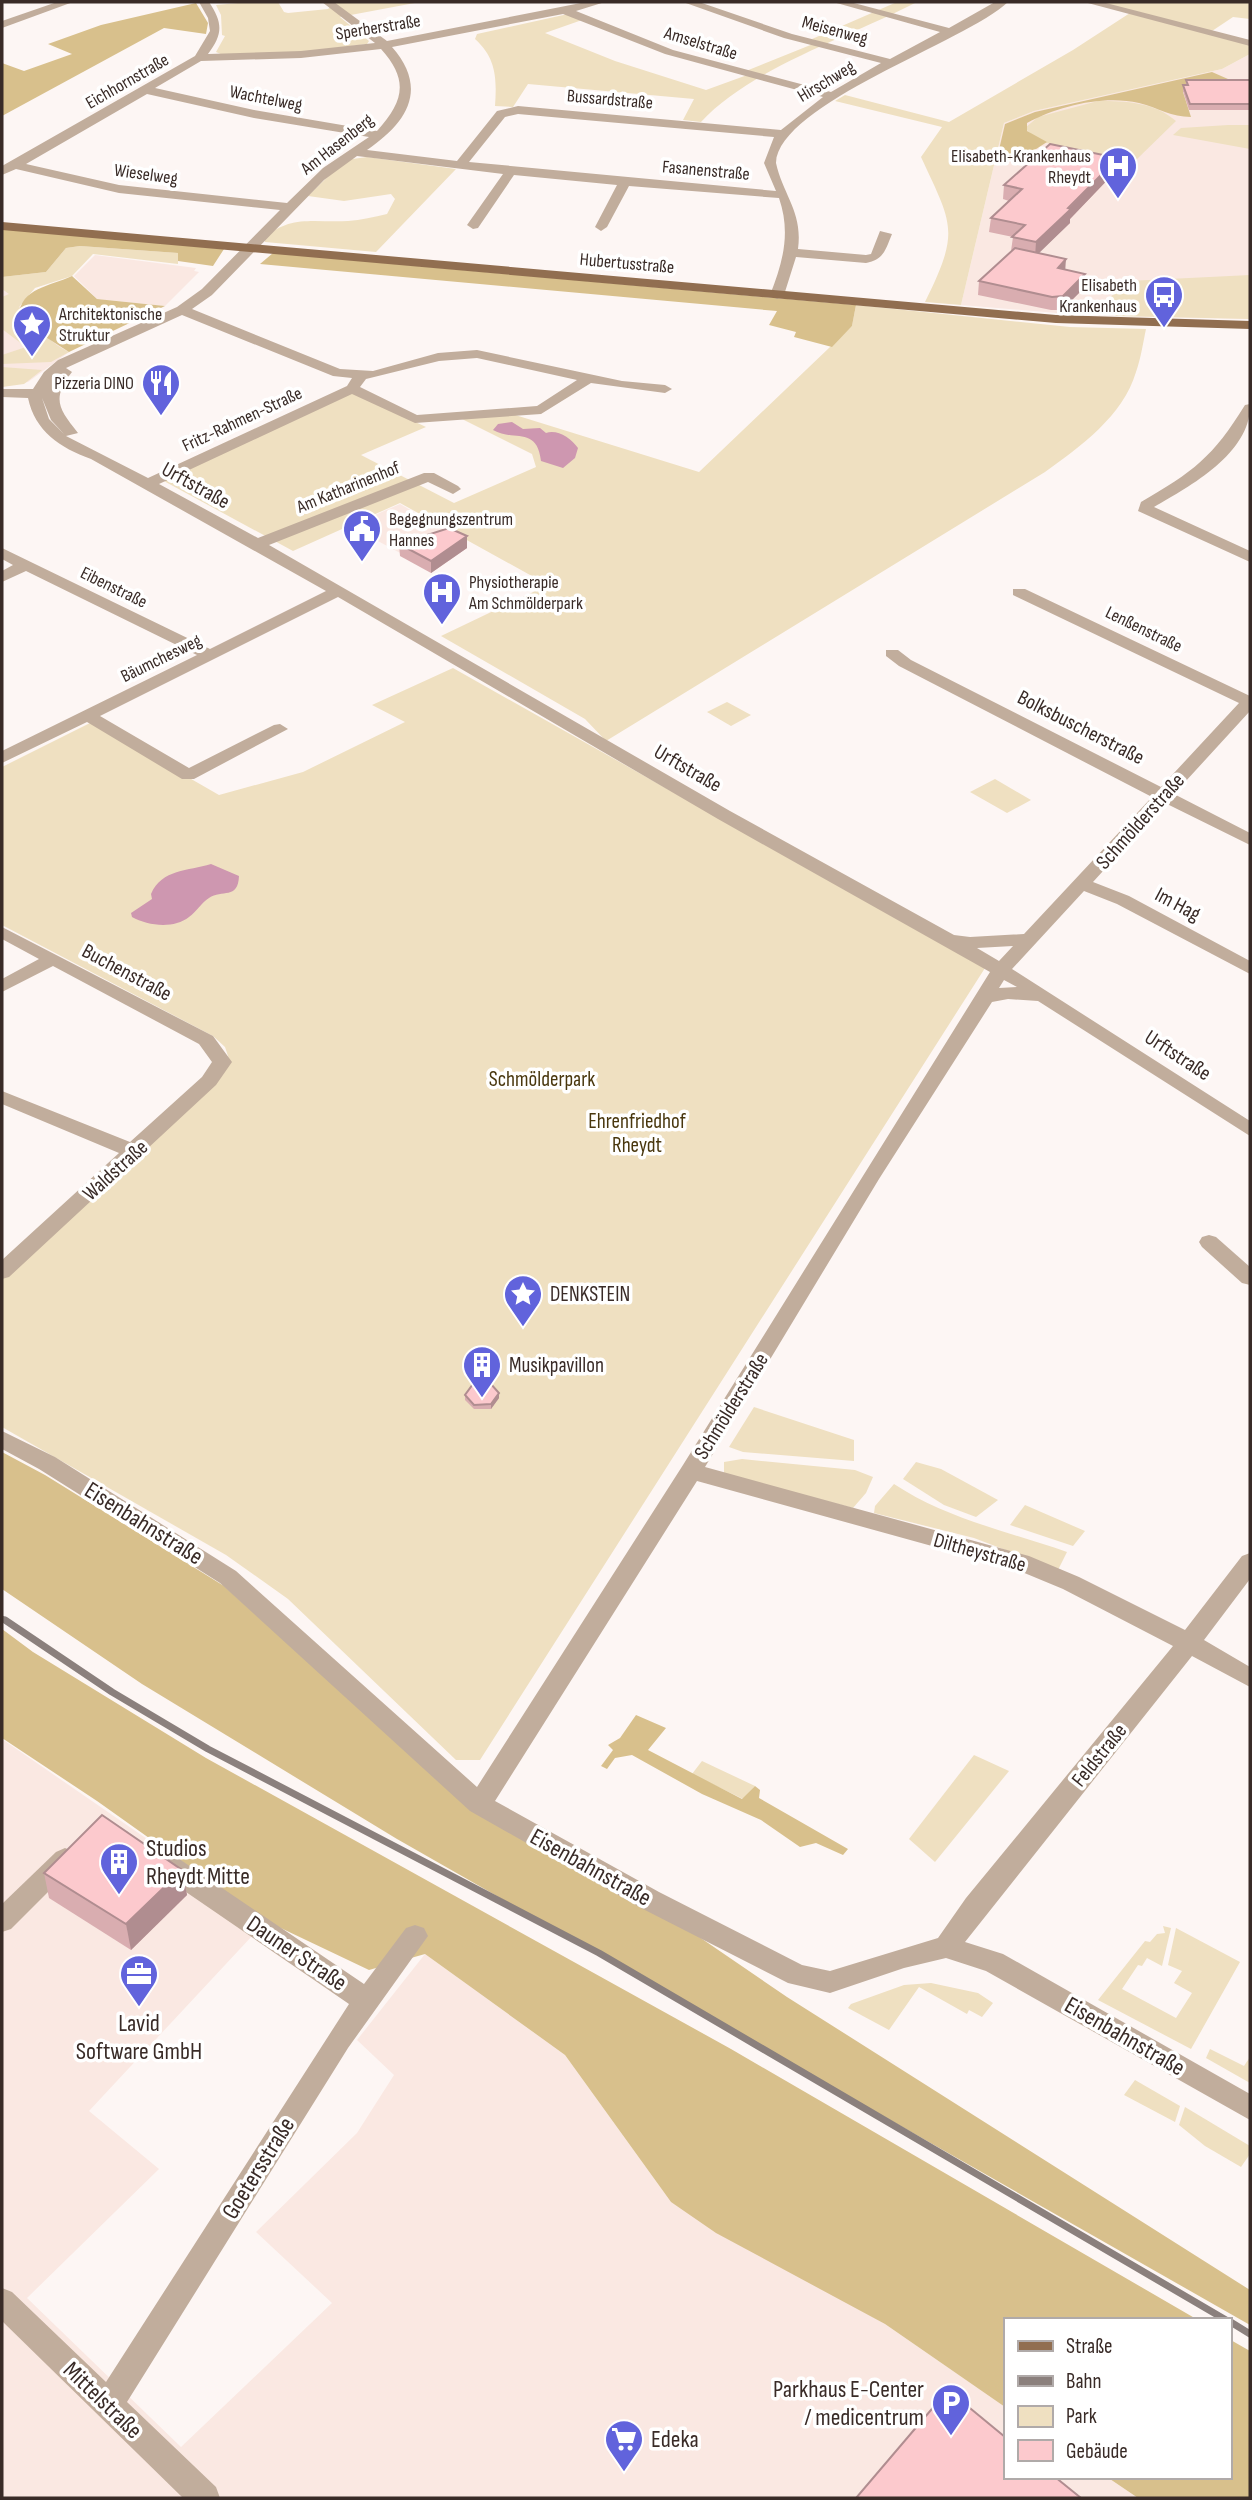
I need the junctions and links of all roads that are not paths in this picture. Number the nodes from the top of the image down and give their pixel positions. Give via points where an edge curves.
1 (67, 2) edge
2 (204, 2) edge
3 (327, 2) edge
4 (600, 2) edge
5 (689, 2) edge
6 (838, 2) edge
7 (1002, 2) edge
8 (1090, 2) edge
9 (564, 10) junction
10 (2, 25) edge
11 (951, 32) junction
12 (1250, 43) edge
13 (384, 46) junction
14 (199, 58) junction
15 (893, 64) junction
16 (146, 90) junction
17 (832, 96) junction
18 (782, 134) junction
19 (380, 135) junction
20 (353, 152) junction
21 (15, 165) junction
22 (460, 166) junction
23 (2, 171) edge
24 (511, 171) junction
25 (625, 181) junction
26 (784, 195) junction
27 (289, 207) junction
28 (473, 225) dead end
29 (2, 226) edge
30 (601, 227) dead end
31 (885, 234) dead end
32 (249, 249) junction
33 (793, 253) junction
34 (777, 295) junction
35 (182, 310) junction
36 (1250, 325) edge
37 (361, 376) junction
38 (589, 378) junction
39 (352, 389) junction
40 (665, 389) dead end
41 (2, 393) edge
42 (41, 394) junction
43 (2, 398) edge
44 (1250, 408) edge
45 (148, 484) junction
46 (453, 489) dead end
47 (257, 544) junction
48 (2, 553) edge
49 (1250, 557) edge
50 (26, 564) junction
51 (2, 577) edge
52 (338, 591) junction
53 (1019, 592) dead end
54 (892, 653) dead end
55 (210, 655) junction
56 (1250, 701) edge
57 (88, 716) junction
58 (280, 729) dead end
59 (2, 758) edge
60 (1164, 795) junction
61 (1250, 840) edge
62 (1082, 884) junction
63 (2, 932) edge
64 (948, 939) junction
65 (1029, 939) junction
66 (53, 959) junction
67 (1250, 968) edge
68 (1001, 970) junction
69 (2, 986) edge
70 (1043, 995) junction
71 (978, 1005) junction
72 (222, 1062) joint
73 (2, 1097) edge
74 (1250, 1130) edge
75 (135, 1152) junction
76 (1209, 1242) dead end
77 (6, 1263) edge
78 (1250, 1278) edge
79 (2, 1439) edge
80 (691, 1471) junction
81 (1250, 1562) edge
82 (1189, 1643) junction
83 (1250, 1678) edge
84 (479, 1804) junction
85 (85, 1839) edge
86 (135, 1843) edge
87 (2, 1921) edge
88 (415, 1936) dead end
89 (946, 1947) junction
90 (365, 2000) junction
91 (1250, 2108) edge
92 (2, 2302) edge
93 (108, 2405) junction
94 (205, 2498) edge

1 - 10 street
2 - 14 street, Eichhornstraße via 217,27
3 - 13 street, Am Hasenberg
4 - 9 street, Sperberstraße
5 - 15 street, Meisenweg via 788,36
6 - 11 street
7 - 11 street, Hirschweg
8 - 12 street
9 - 13 street, Sperberstraße
9 - 17 street, Amselstraße via 669,52
11 - 15 street, Hirschweg
13 - 14 street, Sperberstraße via 294,56
13 - 19 street, Am Hasenberg via 409,80 404,108
14 - 16 street, Eichhornstraße
15 - 17 street, Hirschweg
16 - 19 street, Wachtelweg
16 - 21 street, Eichhornstraße
17 - 18 street, Hirschweg
18 - 22 street, Bussardstraße via 518,110 500,114
18 - 26 street via 770,158
19 - 20 street, Am Hasenberg
20 - 22 street, Fasanenstraße
20 - 27 street, Am Hasenberg
21 - 23 street
21 - 27 street, Wieselweg via 119,189
22 - 24 street, Fasanenstraße
24 - 25 street, Fasanenstraße
24 - 28 street
25 - 26 street, Fasanenstraße
25 - 30 street
26 - 33 street via 794,233
27 - 32 street, Am Hasenberg
29 - 32 main road, Hubertusstraße
31 - 33 street via 876,257
32 - 34 main road, Hubertusstraße
32 - 35 street via 208,292
33 - 34 street
34 - 36 main road, Hubertusstraße via 1067,320
35 - 37 street, Fritz-Rahmen-Straße via 329,370
35 - 42 street via 94,349
37 - 38 street, Fritz-Rahmen-Straße via 445,355 477,354
37 - 39 street
38 - 39 street via 541,410 415,419
38 - 40 street, Fritz-Rahmen-Straße
39 - 45 street, Fritz-Rahmen-Straße
41 - 42 street
42 - 43 street
42 - 45 street, Urftstraße via 39,417 46,427
44 - 49 street via 1245,422 1204,468 1146,506 1146,511
45 - 47 street, Urftstraße
46 - 47 street, Am Katharinenhof via 429,476
47 - 52 street, Urftstraße
48 - 50 street, Eibenstraße
50 - 51 street
50 - 55 street, Eibenstraße
52 - 55 street, Bäumchesweg
52 - 64 street, Urftstraße
53 - 56 street, Lenßenstraße
54 - 60 street, Bolksbuscherstraße
55 - 57 street, Bäumchesweg
56 - 60 street, Schmölderstraße
57 - 58 street via 188,775
57 - 59 street, Bäumchesweg
60 - 61 street, Bolksbuscherstraße
60 - 62 street, Schmölderstraße
62 - 65 street, Schmölderstraße
62 - 67 street, Im Hag via 1123,900
63 - 66 street, Buchenstraße
64 - 65 street via 970,943
64 - 68 street, Urftstraße
65 - 68 street, Schmölderstraße
66 - 69 street
66 - 72 street, Buchenstraße via 206,1040
68 - 70 street, Urftstraße
68 - 71 street, Schmölderstraße
70 - 71 street via 986,996
70 - 74 street, Urftstraße
71 - 80 street, Schmölderstraße
72 - 75 street, Waldstraße via 209,1081
73 - 75 street
75 - 77 street, Waldstraße
76 - 78 street
79 - 84 street, Eisenbahnstraße via 228,1577
80 - 82 street, Diltheystraße via 1021,1562
80 - 84 street, Schmölderstraße
81 - 82 street, Feldstraße
82 - 83 street, Diltheystraße
82 - 89 street, Feldstraße
84 - 89 street, Eisenbahnstraße via 650,1900 797,1975 830,1982 904,1956
85 - 87 street
86 - 90 street, Dauner Straße
88 - 90 street, Goetersstraße
89 - 91 street, Eisenbahnstraße via 994,1962
90 - 93 street, Goetersstraße
92 - 93 street, Mittelstraße
93 - 94 street, Mittelstraße

